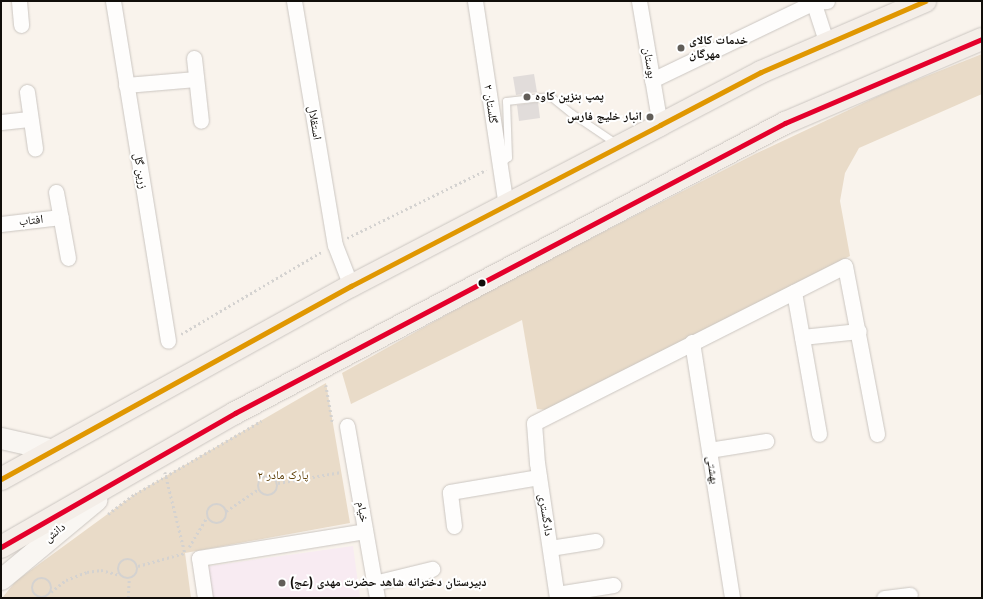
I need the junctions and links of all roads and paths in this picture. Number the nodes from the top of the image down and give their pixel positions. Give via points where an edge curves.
1 (19, 1) edge
2 (113, 1) edge
3 (294, 1) edge
4 (475, 1) edge
5 (639, 1) edge
6 (818, 1) edge
7 (925, 1) edge
8 (21, 25) dead end
9 (982, 38) edge
10 (826, 44) junction
11 (194, 58) dead end
12 (196, 79) junction
13 (652, 80) junction
14 (126, 85) junction
15 (27, 92) dead end
16 (29, 119) junction
17 (201, 121) dead end
18 (1, 122) edge
19 (660, 125) junction
20 (620, 146) junction
21 (35, 148) dead end
22 (499, 164) junction
23 (56, 192) dead end
24 (506, 206) junction
25 (61, 217) junction
26 (1, 224) edge
27 (335, 245) junction
28 (68, 258) dead end
29 (351, 286) junction
30 (794, 292) junction
31 (859, 331) junction
32 (802, 337) junction
33 (168, 341) joint
34 (692, 342) junction
35 (319, 387) dead end
36 (266, 418) dead end
37 (340, 427) joint
38 (819, 434) dead end
39 (877, 434) dead end
40 (1, 438) edge
41 (766, 442) dead end
42 (54, 450) junction
43 (709, 450) junction
44 (340, 464) dead end
45 (163, 467) junction
46 (341, 472) junction
47 (130, 473) junction
48 (539, 477) junction
49 (1, 479) edge
50 (343, 479) dead end
51 (278, 484) junction
52 (259, 489) junction
53 (226, 512) junction
54 (106, 516) dead end
55 (207, 517) junction
56 (454, 526) dead end
57 (366, 531) junction
58 (595, 541) dead end
59 (1, 547) edge
60 (550, 548) junction
61 (193, 551) dead end
62 (185, 553) junction
63 (186, 560) dead end
64 (138, 566) junction
65 (432, 569) dead end
66 (120, 575) junction
67 (129, 578) junction
68 (1, 579) edge
69 (374, 583) junction
70 (613, 585) dead end
71 (51, 592) junction
72 (910, 594) dead end
73 (557, 596) edge
74 (127, 597) edge
75 (43, 598) edge
76 (205, 598) edge
77 (377, 598) edge
78 (732, 598) edge
79 (884, 598) edge

1 - 8 street
2 - 14 street, زرین گل
3 - 27 street, استقلال
4 - 22 street, گلستان ۲
5 - 13 street, بوستان
6 - 10 street
6 - 13 street
7 - 10 main road
9 - 45 main road via 785,123 256,402
10 - 19 main road via 761,72
11 - 12 street
12 - 14 street
12 - 17 street
13 - 19 street, بوستان
14 - 33 street, زرین گل
15 - 16 street
16 - 18 street
16 - 21 street
19 - 20 main road
20 - 22 lane via 550,96 506,101 508,157
20 - 24 main road
22 - 24 street, گلستان ۲
22 - 27 path
23 - 25 street
24 - 29 main road
25 - 26 street, افتاب
25 - 28 street
27 - 29 street, استقلال
27 - 33 path
29 - 42 main road
30 - 31 street via 846,266
30 - 32 street
30 - 34 street
31 - 32 street
31 - 39 street
32 - 38 street
34 - 43 street, بهشتی
34 - 48 street, دادگستری via 534,423
35 - 37 path via 326,383
36 - 45 path
37 - 57 street, خیام
40 - 42 main road
41 - 43 street
42 - 49 main road
43 - 78 street, بهشتی
44 - 46 path
45 - 47 main road
45 - 54 path via 135,494
45 - 62 path
46 - 50 path
46 - 51 path
47 - 59 main road
47 - 68 main road, دانش
48 - 56 street via 450,492
48 - 60 street, دادگستری
51 - 52 path via 273,495 266,495
51 - 52 path via 275,478 266,476 261,480
52 - 53 path
53 - 55 path via 224,521 218,524
53 - 55 path via 223,506 214,504 209,508
55 - 62 path
57 - 69 street, خیام
57 - 76 street via 199,558
58 - 60 street
60 - 73 street, دادگستری
61 - 62 path
62 - 63 path
62 - 64 path
64 - 66 path via 134,561 125,559 119,566
64 - 67 path via 137,573
65 - 69 street
66 - 67 path
66 - 71 path via 101,570 87,572 66,580
67 - 74 path
69 - 77 street, خیام
70 - 73 street
71 - 75 path
71 - 75 path via 52,586 48,580 36,580 33,591
72 - 79 street

